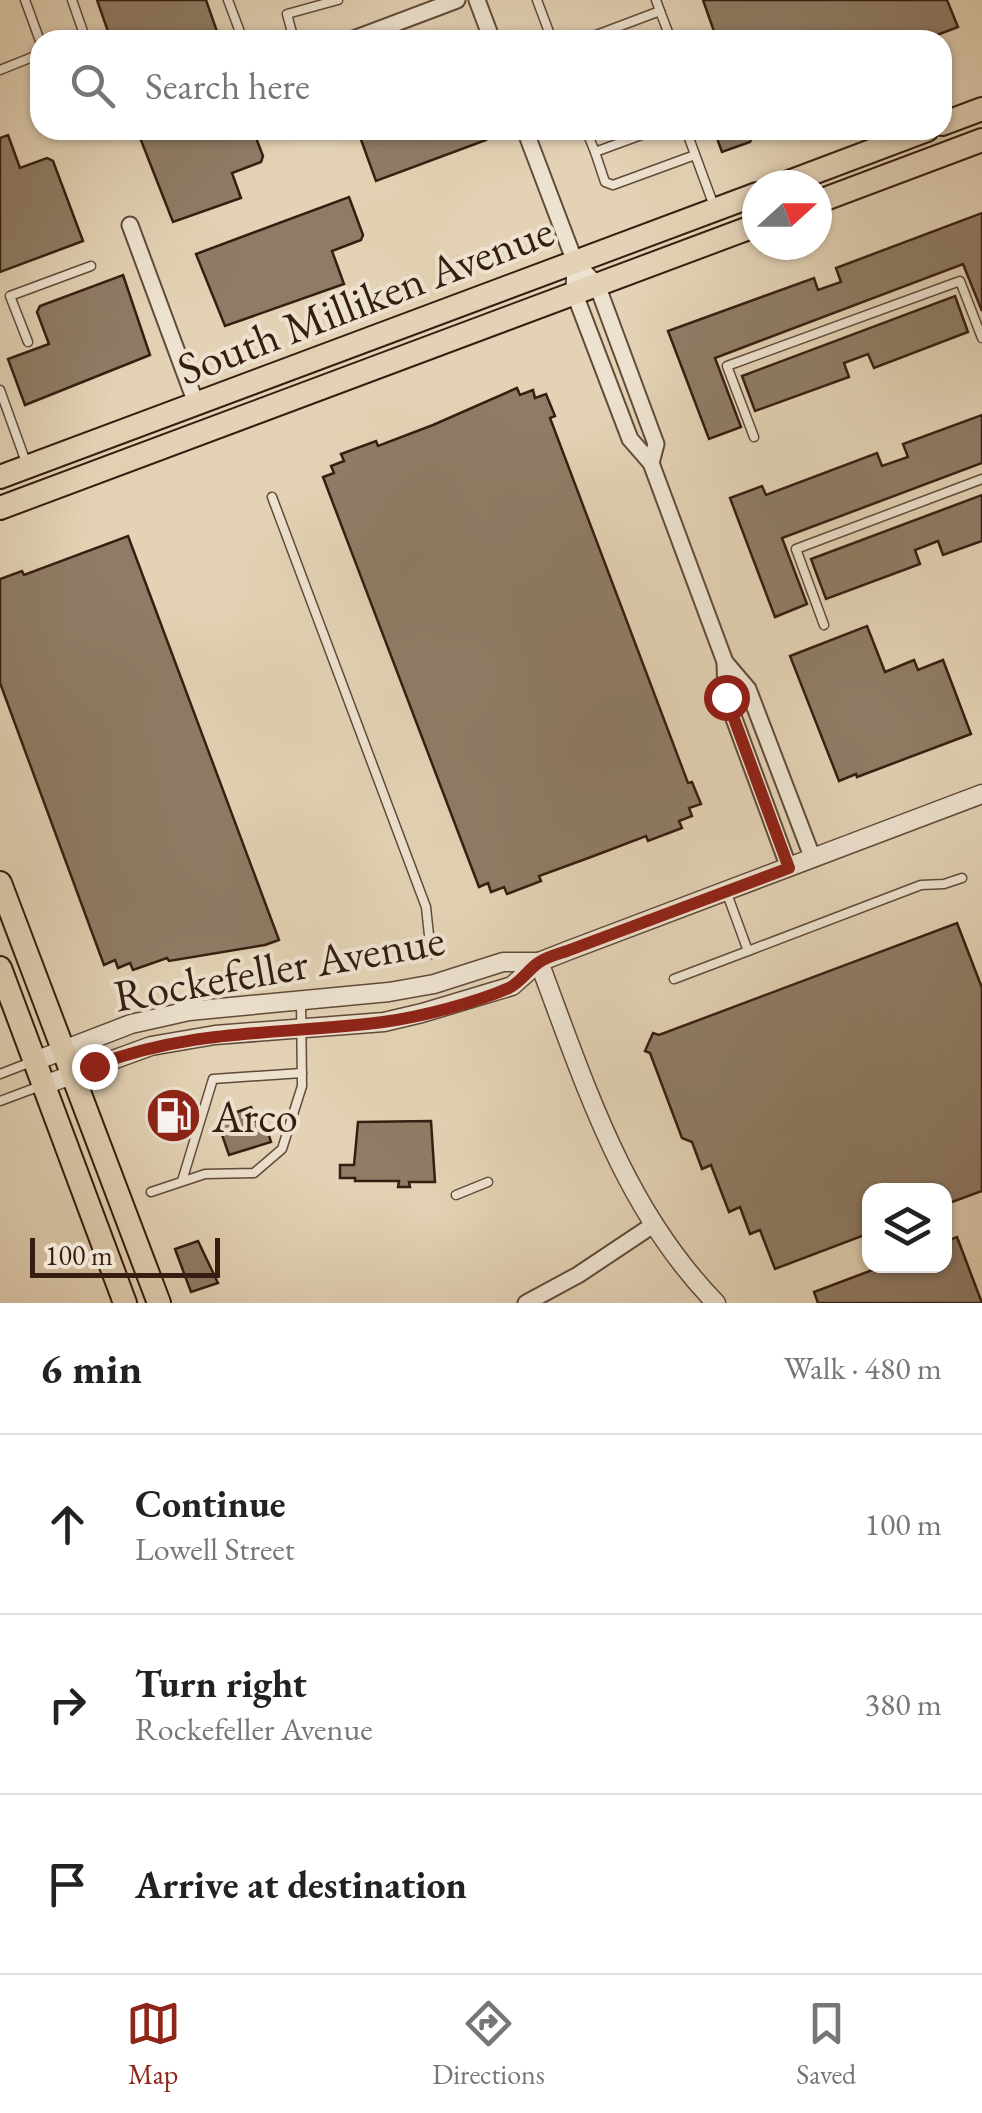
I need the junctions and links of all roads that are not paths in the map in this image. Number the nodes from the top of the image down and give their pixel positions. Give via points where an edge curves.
1 (25, 0) edge
2 (72, 0) edge
3 (228, 0) edge
4 (283, 0) edge
5 (338, 0) edge
6 (456, 0) edge
7 (477, 0) edge
8 (536, 0) edge
9 (656, 0) edge
10 (418, 7) edge
11 (660, 12) junction
12 (287, 14) junction
13 (36, 30) edge
14 (82, 30) edge
15 (239, 30) edge
16 (291, 30) edge
17 (371, 30) edge
18 (488, 30) edge
19 (548, 30) edge
20 (610, 30) edge
21 (667, 30) edge
22 (30, 58) edge
23 (0, 70) edge
24 (982, 109) edge
25 (952, 120) edge
26 (530, 140) edge
27 (590, 140) edge
28 (628, 140) edge
29 (690, 140) edge
30 (900, 140) edge
31 (982, 140) edge
32 (594, 152) junction
33 (696, 156) junction
34 (821, 170) edge
35 (832, 196) edge
36 (742, 200) edge
37 (715, 210) junction
38 (130, 224) dead end
39 (742, 231) edge
40 (575, 262) junction
41 (91, 266) dead end
42 (597, 285) junction
43 (574, 292) junction
44 (982, 338) edge
45 (28, 342) dead end
46 (0, 390) edge
47 (197, 406) junction
48 (10, 416) junction
49 (0, 421) edge
50 (754, 437) dead end
51 (651, 463) junction
52 (27, 467) junction
53 (0, 477) edge
54 (982, 479) edge
55 (272, 497) dead end
56 (0, 508) edge
57 (824, 625) dead end
58 (725, 662) junction
59 (982, 794) edge
60 (813, 859) junction
61 (789, 868) junction
62 (962, 878) dead end
63 (0, 883) edge
64 (726, 891) junction
65 (748, 951) junction
66 (430, 954) dead end
67 (538, 962) junction
68 (0, 968) edge
69 (674, 979) dead end
70 (301, 1000) junction
71 (302, 1027) junction
72 (63, 1050) junction
73 (35, 1060) junction
74 (0, 1074) edge
75 (72, 1074) junction
76 (302, 1074) junction
77 (44, 1084) junction
78 (0, 1101) edge
79 (182, 1181) junction
80 (488, 1182) dead end
81 (152, 1192) dead end
82 (456, 1196) dead end
83 (653, 1224) junction
84 (125, 1303) edge
85 (159, 1303) edge
86 (526, 1303) edge
87 (716, 1303) edge

1 - 13 lane
2 - 14 lane
3 - 15 lane
4 - 12 lane
5 - 12 lane
6 - 10 street
7 - 18 street
8 - 19 lane
9 - 11 lane
10 - 17 street
11 - 20 lane
11 - 21 lane
12 - 16 lane
22 - 23 lane
24 - 25 main road
26 - 40 street
27 - 32 lane
28 - 32 lane
29 - 33 lane
30 - 34 main road
31 - 35 main road
32 - 33 lane via 605,182 613,185
33 - 37 lane
36 - 37 main road, South Milliken Avenue
37 - 40 main road, South Milliken Avenue
38 - 47 street
39 - 42 main road, South Milliken Avenue
40 - 42 street
40 - 43 street
40 - 47 main road, South Milliken Avenue
41 - 45 lane via 10,296
42 - 43 main road, South Milliken Avenue
42 - 51 street via 656,444
43 - 51 street via 630,439
43 - 56 main road, South Milliken Avenue
44 - 50 lane via 960,281 727,366
46 - 48 lane
47 - 52 main road, South Milliken Avenue
48 - 49 lane
48 - 52 lane
51 - 58 street
52 - 53 main road, South Milliken Avenue
54 - 57 lane via 796,549
55 - 66 lane via 426,907
58 - 60 street via 748,688
58 - 61 street via 726,697
59 - 60 street, Rockefeller Avenue
60 - 61 street, Rockefeller Avenue
61 - 64 street, Rockefeller Avenue
62 - 65 lane via 921,885
63 - 72 main road
64 - 65 lane
64 - 67 street, Rockefeller Avenue
65 - 69 lane
67 - 70 street, Rockefeller Avenue via 503,962 389,992
67 - 71 street, Rockefeller Avenue via 512,986 422,1013
67 - 83 street via 601,1127
68 - 73 main road
70 - 71 lane
70 - 72 street, Rockefeller Avenue via 190,1011
71 - 75 street, Rockefeller Avenue via 150,1046
71 - 76 lane
72 - 73 street, Rockefeller Avenue
72 - 75 main road
73 - 74 lane
73 - 77 main road
75 - 77 street, Rockefeller Avenue
75 - 85 main road
76 - 79 lane via 282,1149 254,1173
76 - 79 lane via 213,1079
77 - 78 lane
77 - 84 main road
79 - 81 lane
80 - 82 lane
83 - 86 street
83 - 87 street

